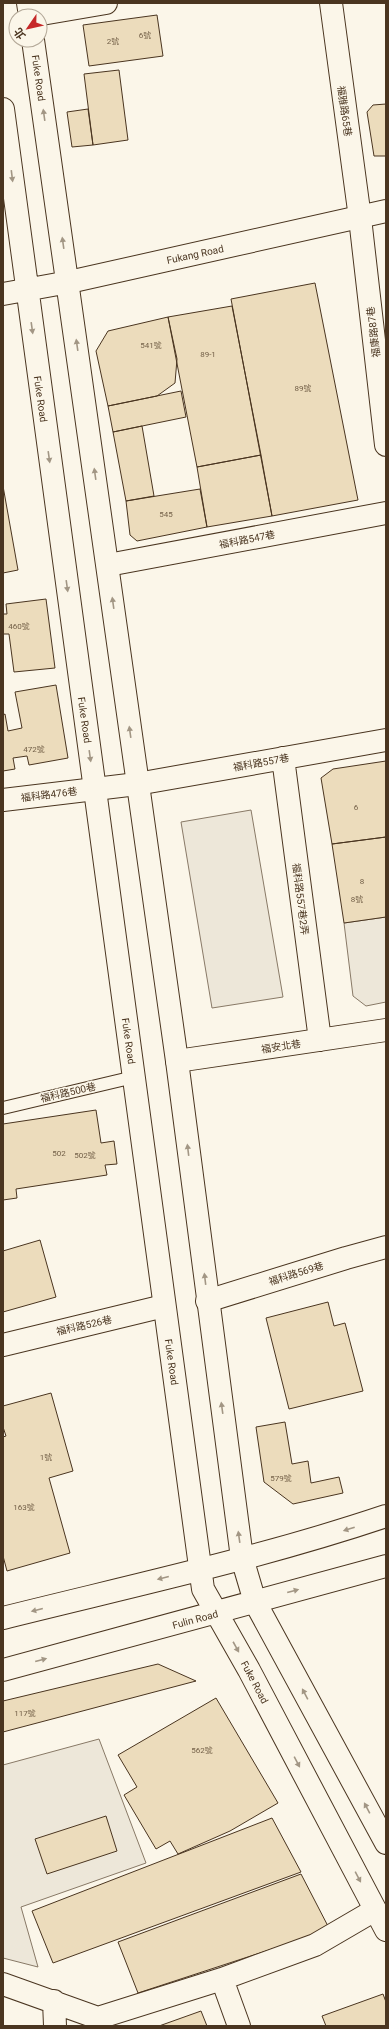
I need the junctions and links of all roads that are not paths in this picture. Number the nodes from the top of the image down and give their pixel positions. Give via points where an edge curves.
1 (106, 3) edge
2 (331, 3) edge
3 (48, 13) edge
4 (34, 48) edge
5 (3, 109) edge
6 (386, 211) edge
7 (360, 218) junction
8 (69, 282) junction
9 (26, 290) junction
10 (3, 294) edge
11 (386, 445) edge
12 (386, 513) edge
13 (108, 565) junction
14 (386, 740) edge
15 (283, 758) junction
16 (137, 784) junction
17 (94, 789) junction
18 (3, 800) edge
19 (386, 1030) edge
20 (320, 1040) junction
21 (177, 1061) junction
22 (134, 1077) junction
23 (3, 1108) edge
24 (386, 1247) edge
25 (207, 1300) junction
26 (164, 1306) junction
27 (3, 1345) edge
28 (386, 1516) edge
29 (242, 1558) junction
30 (386, 1566) edge
31 (201, 1568) junction
32 (256, 1602) junction
33 (217, 1613) junction
34 (3, 1618) edge
35 (3, 1670) edge
36 (386, 1843) edge
37 (376, 1910) junction
38 (386, 1930) edge
39 (222, 1979) junction
40 (3, 1984) edge
41 (54, 2001) junction
42 (55, 2026) edge
43 (239, 2026) edge

1 - 3 street
2 - 7 street, 福雅路65巷
8 -> 4 street, Fuke Road
5 -> 9 street, Fuke Road
6 - 7 street, Fukang Road
7 - 8 street, Fukang Road
7 - 11 street, 福康路87巷
8 - 9 street, Fukang Road
13 -> 8 street, Fuke Road
9 - 10 street, Fukang Road
9 -> 17 street, Fuke Road
12 - 13 street, 福科路547巷
16 -> 13 street, Fuke Road
14 - 15 street, 福科路557巷
15 - 16 street, 福科路557巷
15 - 20 street, 福科路557巷2弄
16 - 17 street, 福科路557巷
16 - 21 street, Fuke Road
17 - 18 street, 福科路476巷
17 - 22 street, Fuke Road
19 - 20 street, 福安北巷
20 - 21 street, 福安北巷
25 -> 21 street, Fuke Road
22 - 23 lane, 福科路500巷
22 - 26 street, Fuke Road
24 - 25 street, 福科路569巷
29 -> 25 street, Fuke Road
26 - 27 street, 福科路526巷
26 - 31 street, Fuke Road
28 -> 29 street via 342,1531
29 - 31 street
29 - 32 street, Fuke Road
32 -> 30 street, Fulin Road
31 - 33 street, Fuke Road via 203,1589
31 -> 34 street
32 - 33 street, Fulin Road
36 -> 32 street, Fuke Road
35 -> 33 street, Fulin Road
33 -> 37 street, Fuke Road
37 - 38 street, Fuke Road
37 - 39 street via 315,1945
39 - 41 street via 98,2018
39 - 43 street
40 - 41 street
41 - 42 street

